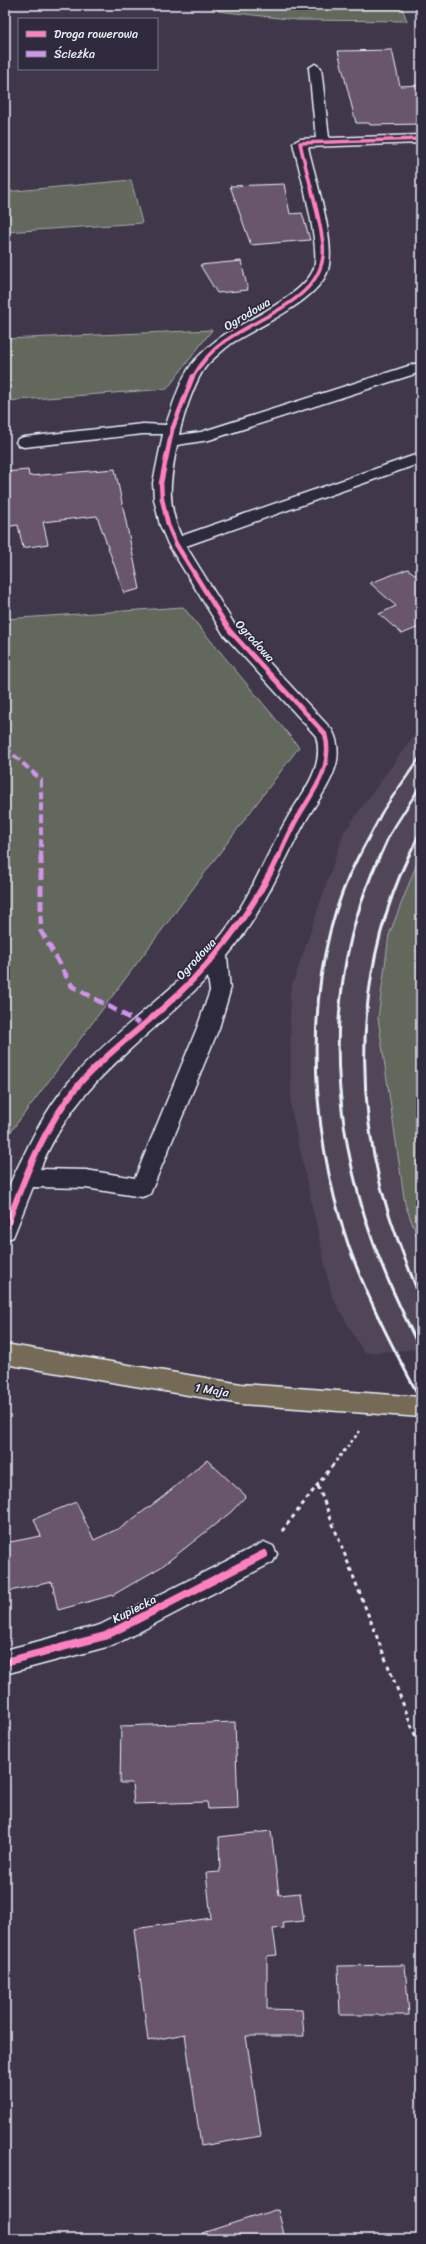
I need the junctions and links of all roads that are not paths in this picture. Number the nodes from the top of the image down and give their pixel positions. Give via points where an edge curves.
1 (315, 68) dead end
2 (421, 139) edge
3 (323, 142) junction
4 (421, 367) edge
5 (171, 436) junction
6 (24, 442) dead end
7 (421, 458) edge
8 (176, 544) junction
9 (217, 955) junction
10 (25, 1178) junction
11 (5, 1231) edge
12 (5, 1354) edge
13 (421, 1407) edge
14 (264, 1554) road end
15 (5, 1662) edge

1 - 3 street
2 - 3 street, Ogrodowa
3 - 5 street, Ogrodowa via 300,143 323,245 322,267 319,274 301,295 225,341 208,355 191,379
4 - 5 street via 203,436
5 - 6 street via 142,429
5 - 8 street, Ogrodowa via 161,483 168,525
7 - 8 street
8 - 9 street, Ogrodowa via 230,631 325,734 329,750 320,779 262,889 245,918
9 - 10 street, Ogrodowa via 195,979 77,1087 46,1131
9 - 10 street via 220,991 208,1028 142,1188 86,1179
10 - 11 street, Ogrodowa
12 - 13 main road, 1 Maja via 241,1394
14 - 15 street, Kupiecka via 105,1636

